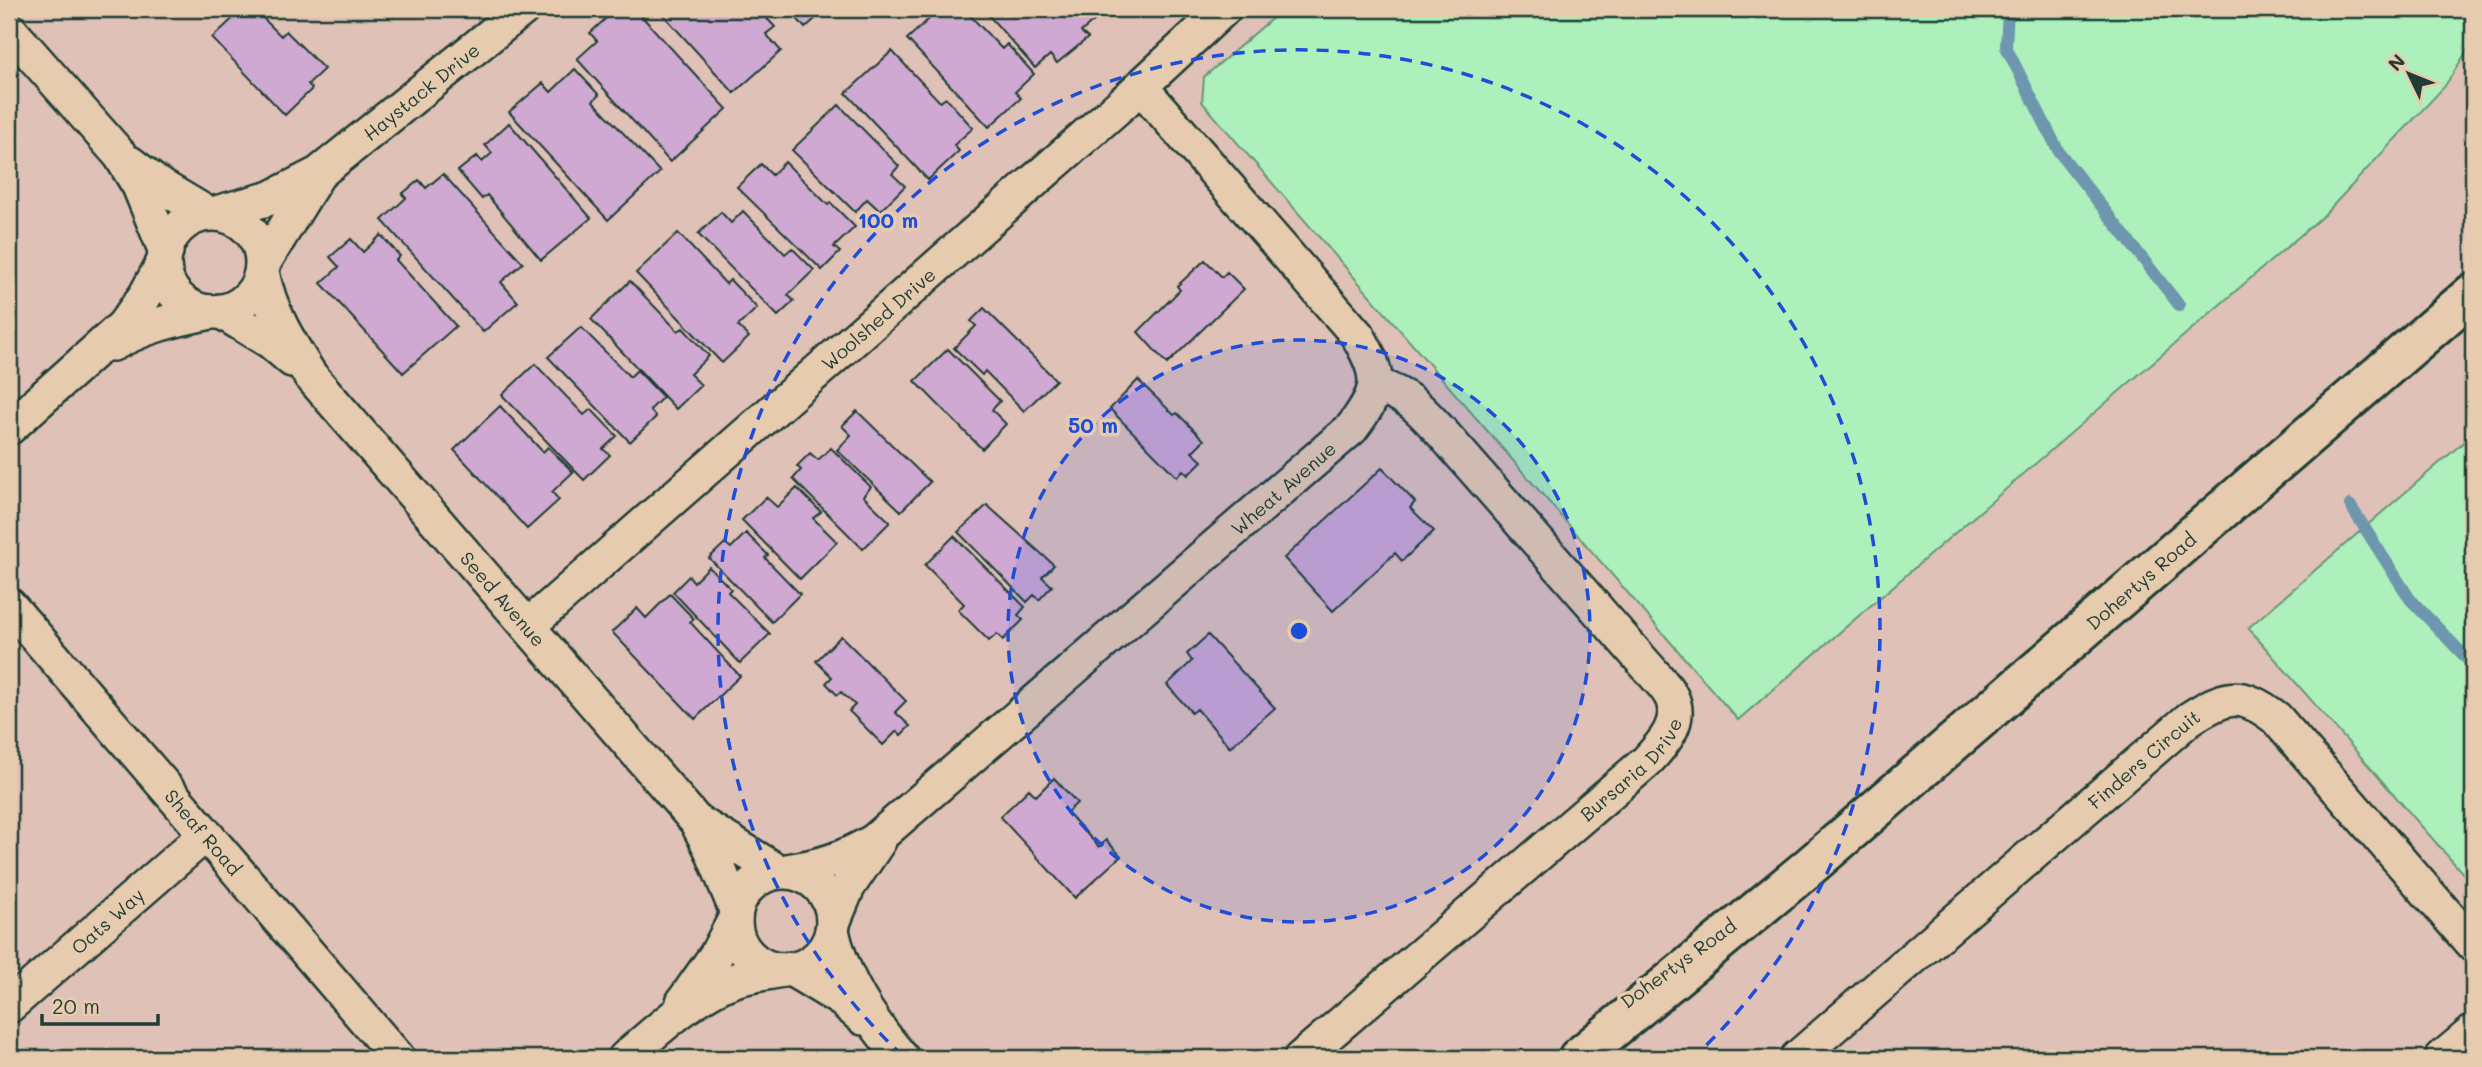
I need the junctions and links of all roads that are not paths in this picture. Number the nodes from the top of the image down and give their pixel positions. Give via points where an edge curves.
1 (523, 9) edge
2 (1224, 9) edge
3 (9, 29) edge
4 (1141, 87) junction
5 (120, 155) junction
6 (318, 174) junction
7 (212, 213) junction
8 (165, 256) junction
9 (262, 268) junction
10 (2473, 293) edge
11 (215, 312) junction
12 (93, 355) junction
13 (310, 375) junction
14 (1376, 385) junction
15 (9, 428) edge
16 (9, 606) edge
17 (528, 626) junction
18 (696, 821) junction
19 (887, 831) junction
20 (205, 835) junction
21 (1810, 867) junction
22 (783, 872) junction
23 (736, 915) junction
24 (833, 927) junction
25 (2473, 945) edge
26 (786, 970) junction
27 (9, 1006) edge
28 (671, 1018) junction
29 (2473, 1032) edge
30 (881, 1033) junction
31 (398, 1058) edge
32 (625, 1058) edge
33 (902, 1058) edge
34 (1301, 1058) edge
35 (1547, 1058) edge
36 (1578, 1058) edge
37 (1797, 1058) edge
38 (2442, 1058) edge

1 - 6 street, Haystack Drive
2 - 4 street, Woolshed Drive
3 - 5 street
4 - 14 street via 1358,336 1372,361
4 - 17 street, Woolshed Drive
5 - 7 street via 156,183
5 - 8 street via 139,186
6 - 7 street, Haystack Drive via 271,198
6 - 9 street, Haystack Drive
7 - 8 street via 186,221 174,232
7 - 9 street via 244,223 261,249
8 - 11 street via 172,290 196,309
8 - 12 street via 138,306
9 - 11 street via 253,293 241,304
9 - 13 street, Seed Avenue via 271,309
10 - 21 main road, Dohertys Road
11 - 12 street via 134,332
11 - 13 street, Seed Avenue via 271,342
12 - 15 street
13 - 17 street, Seed Avenue
14 - 19 street, Wheat Avenue via 1369,405 1352,428
14 - 34 street, Bursaria Drive via 1414,402 1445,436 1653,673 1672,697 1674,719 1667,739 1647,761
16 - 20 street, Sheaf Road
17 - 18 street, Seed Avenue
18 - 22 street, Seed Avenue
18 - 23 street, Seed Avenue
19 - 22 street, Wheat Avenue via 849,856
19 - 24 street, Wheat Avenue via 848,887
20 - 27 street, Oats Way
20 - 31 street, Sheaf Road
21 - 35 main road, Dohertys Road
21 - 36 main road, Dohertys Road
22 - 23 street via 757,880 746,890
22 - 24 street via 808,878 826,893
23 - 26 street via 736,934 743,949 767,968
23 - 28 street via 709,967
24 - 26 street via 823,952 812,962
24 - 30 street via 837,954
25 - 37 street, Finders Circuit via 2276,718 2258,704 2233,698 2214,703 2189,719
26 - 28 street via 737,979
26 - 30 street via 842,1000
28 - 32 street
29 - 38 street
30 - 33 street

